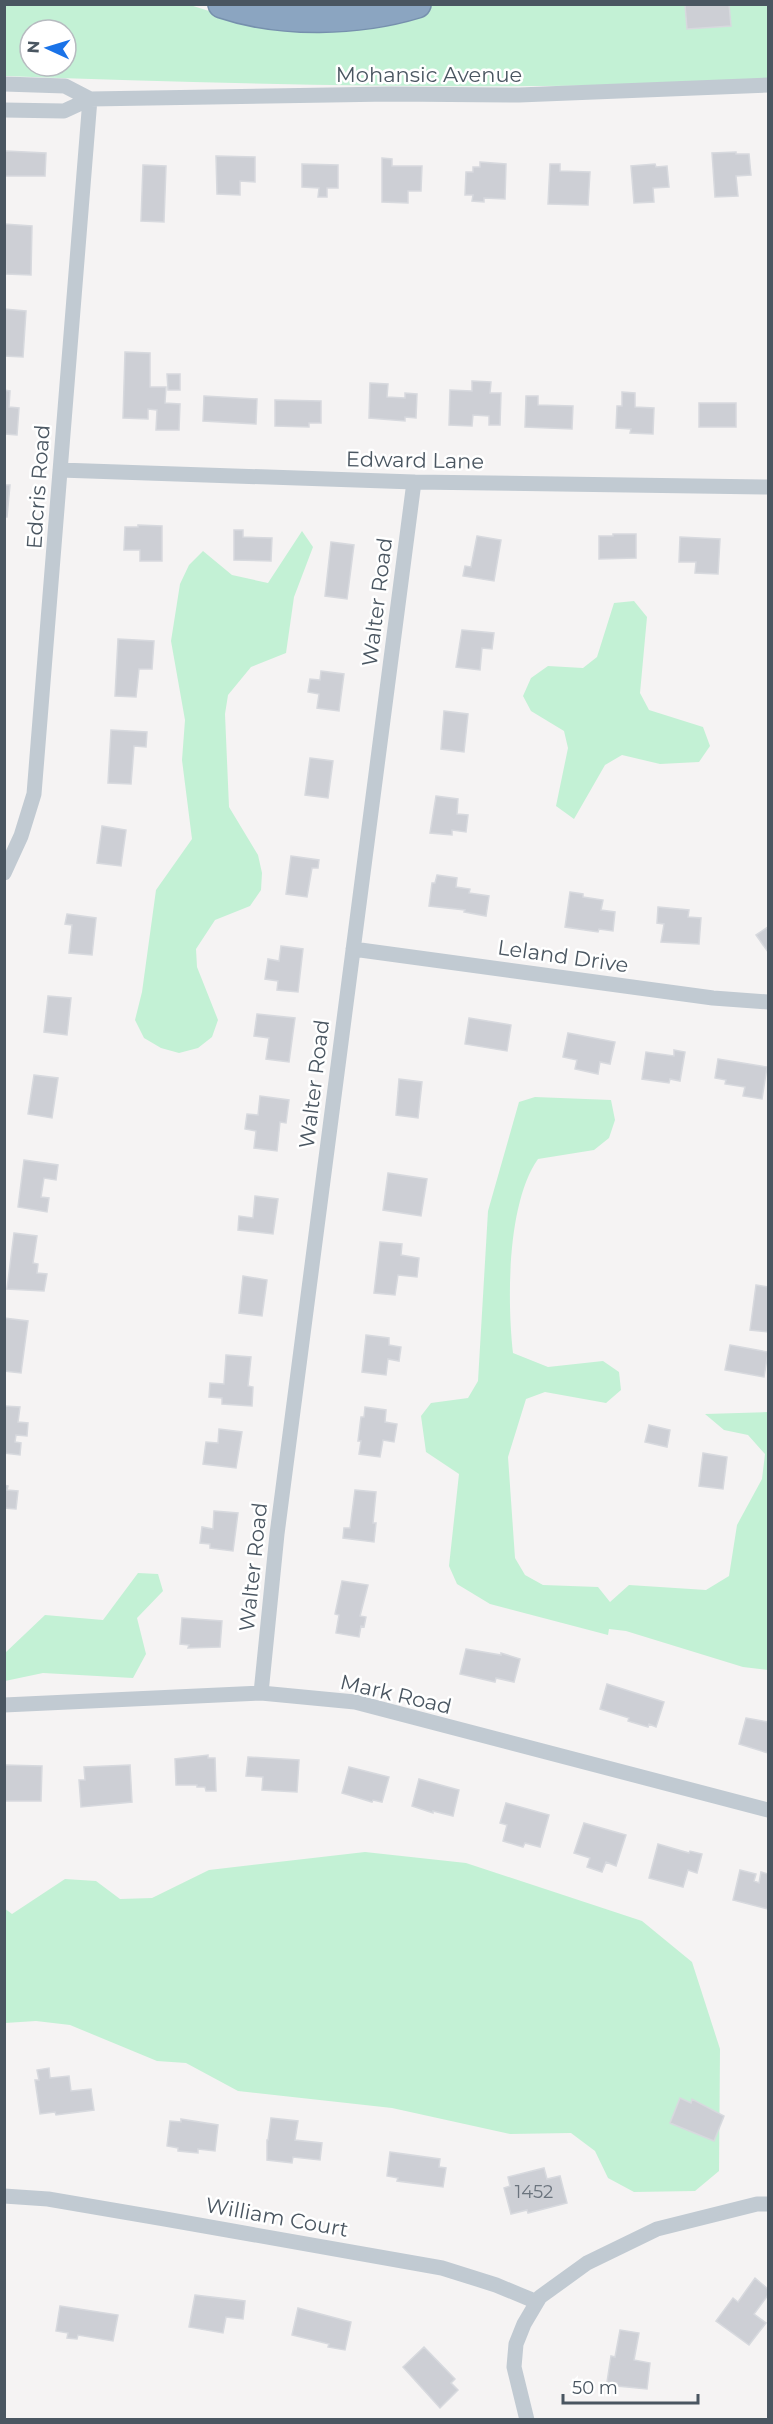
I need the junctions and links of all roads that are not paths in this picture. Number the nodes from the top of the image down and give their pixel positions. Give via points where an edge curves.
1 (222, 4) edge
2 (239, 4) edge
3 (264, 4) edge
4 (417, 4) edge
5 (4, 84) edge
6 (768, 85) edge
7 (90, 99) junction
8 (4, 110) edge
9 (60, 470) junction
10 (414, 482) junction
11 (768, 487) edge
12 (4, 873) edge
13 (353, 949) junction
14 (768, 1002) edge
15 (261, 1693) junction
16 (4, 1705) edge
17 (768, 1810) edge
18 (4, 2196) edge
19 (768, 2204) edge
20 (537, 2302) junction
21 (527, 2420) edge

1 - 4 highway via 257,14 291,17 345,16
2 - 3 highway
5 - 7 street, Mohansic Avenue via 65,86
6 - 7 street, Mohansic Avenue via 519,95
7 - 8 street, Mohansic Avenue via 64,111
7 - 9 street, Edcris Road
9 - 10 street, Edward Lane
9 - 12 street, Edcris Road via 34,794
10 - 11 street, Edward Lane
10 - 13 street, Walter Road
13 - 14 street, Leland Drive
13 - 15 street, Walter Road via 277,1534
15 - 16 street, Mark Road
15 - 17 street, Mark Road via 355,1702
18 - 20 street, William Court via 48,2199 442,2268
19 - 20 street via 657,2229 587,2263
20 - 21 street via 516,2344 514,2367

